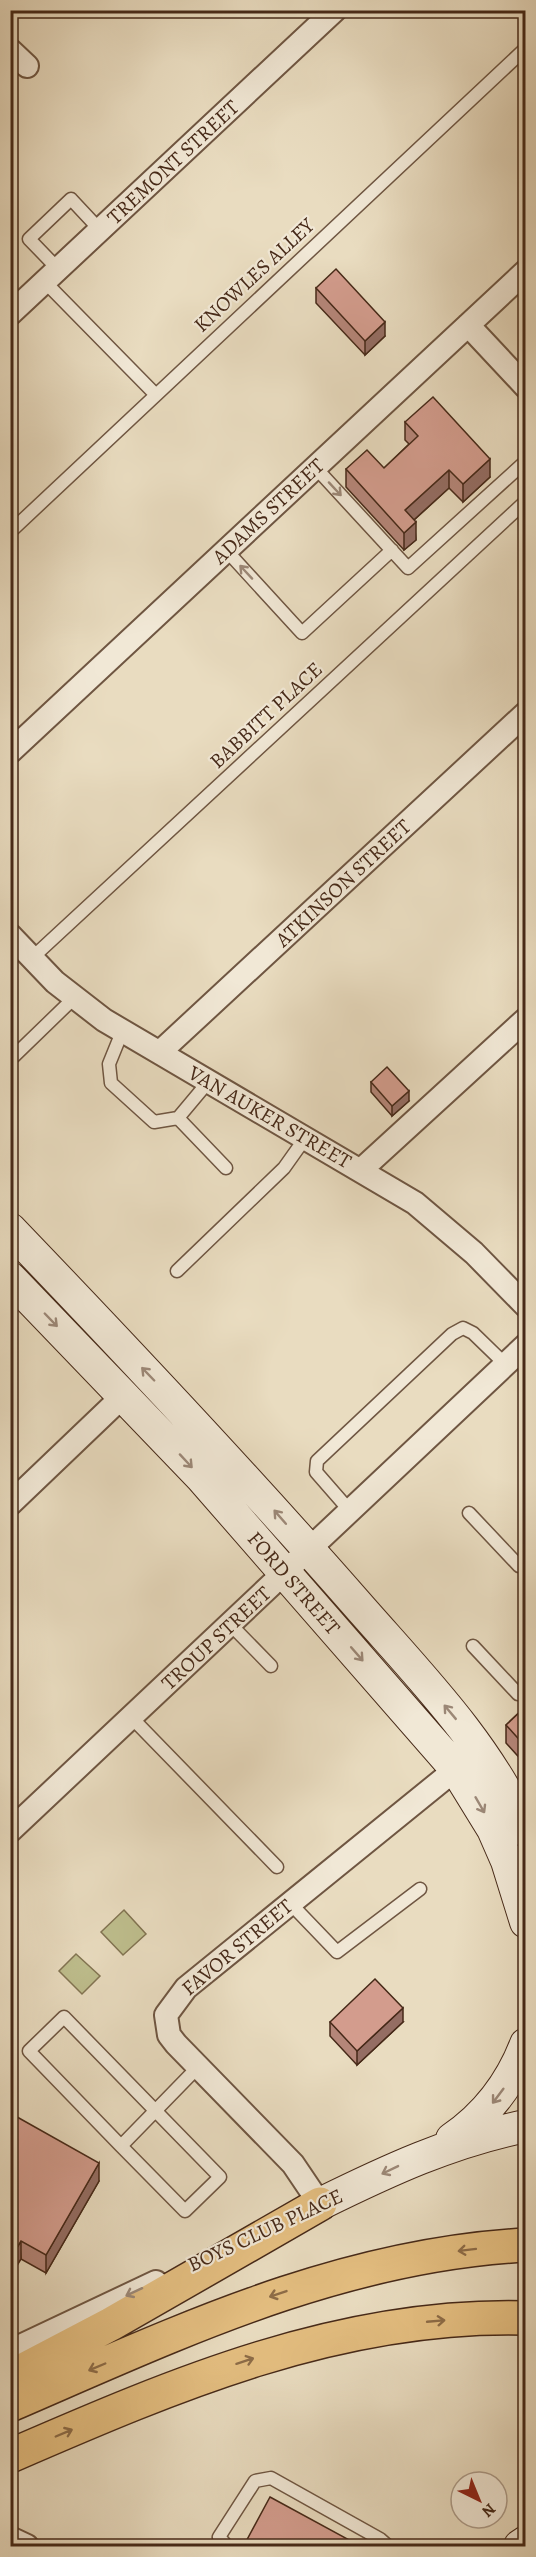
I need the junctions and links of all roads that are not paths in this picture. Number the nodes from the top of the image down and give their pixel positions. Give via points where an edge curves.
1 (335, 10) edge
2 (525, 48) edge
3 (10, 50) edge
4 (27, 66) dead end
5 (100, 230) junction
6 (525, 271) edge
7 (52, 275) junction
8 (10, 314) edge
9 (468, 325) junction
10 (525, 387) edge
11 (155, 394) junction
12 (525, 461) edge
13 (315, 467) junction
14 (525, 501) edge
15 (10, 532) edge
16 (226, 550) junction
17 (392, 550) junction
18 (525, 713) edge
19 (10, 752) edge
20 (10, 935) edge
21 (32, 958) junction
22 (74, 999) junction
23 (525, 1018) edge
24 (122, 1032) junction
25 (160, 1052) junction
26 (10, 1060) edge
27 (210, 1081) junction
28 (178, 1118) junction
29 (306, 1137) junction
30 (226, 1168) dead end
31 (361, 1170) junction
32 (10, 1229) edge
33 (177, 1271) dead end
34 (10, 1278) edge
35 (525, 1306) edge
36 (525, 1345) edge
37 (505, 1364) junction
38 (123, 1396) junction
39 (10, 1504) edge
40 (350, 1511) junction
41 (469, 1513) dead end
42 (309, 1550) junction
43 (525, 1560) edge
44 (285, 1572) junction
45 (230, 1624) junction
46 (473, 1647) dead end
47 (271, 1666) dead end
48 (525, 1688) edge
49 (131, 1717) junction
50 (480, 1750) junction
51 (456, 1769) junction
52 (10, 1831) edge
53 (525, 1832) edge
54 (277, 1868) dead end
55 (420, 1890) dead end
56 (290, 1904) junction
57 (525, 1922) edge
58 (525, 2044) edge
59 (198, 2067) junction
60 (156, 2111) junction
61 (525, 2126) edge
62 (122, 2146) junction
63 (427, 2154) junction
64 (320, 2204) junction
65 (525, 2245) edge
66 (525, 2318) edge
67 (10, 2351) edge
68 (10, 2378) edge
69 (10, 2405) edge
70 (10, 2456) edge
71 (10, 2538) edge
72 (525, 2542) edge
73 (27, 2547) edge
74 (226, 2547) edge
75 (388, 2547) edge
76 (520, 2547) edge

1 - 5 street, TREMONT STREET
2 - 11 lane, KNOWLES ALLEY
3 - 4 street
5 - 7 street, TREMONT STREET
5 - 7 lane via 70,199 29,239
6 - 9 street, ADAMS STREET
7 - 8 street, TREMONT STREET
7 - 11 lane
9 - 10 street
9 - 13 street, ADAMS STREET
11 - 15 lane, KNOWLES ALLEY
12 - 17 lane via 408,568
13 - 16 street, ADAMS STREET
13 -> 17 lane
14 - 21 lane, BABBITT PLACE
17 -> 16 lane via 302,633
16 - 19 street, ADAMS STREET
18 - 25 street, ATKINSON STREET
20 - 21 street, VAN AUKER STREET
21 - 22 street, VAN AUKER STREET
22 - 24 street, VAN AUKER STREET
22 - 26 lane
23 - 31 street
24 - 25 street, VAN AUKER STREET
24 - 28 lane via 109,1064 111,1083 154,1122
25 - 27 street, VAN AUKER STREET
27 - 28 lane
27 - 29 street, VAN AUKER STREET
28 - 30 lane
29 - 31 street, VAN AUKER STREET
29 - 33 lane via 284,1168
31 - 35 street, VAN AUKER STREET via 444,1225
42 -> 32 main road, FORD STREET via 210,1439
34 -> 38 main road, FORD STREET
36 - 37 street, TROUP STREET
37 - 40 street, TROUP STREET
37 - 40 lane via 463,1328 317,1461 316,1472
38 - 39 street
38 -> 44 main road, FORD STREET
40 - 42 street, TROUP STREET
41 - 43 lane via 519,1566
42 - 44 street, TROUP STREET
50 -> 42 main road, FORD STREET
44 - 45 street, TROUP STREET
44 -> 51 main road, FORD STREET
45 - 47 lane
45 - 49 street, TROUP STREET
46 - 48 lane via 518,1694
49 - 52 street, TROUP STREET
49 - 54 lane
50 - 51 street, FAVOR STREET
50 - 53 main road, FORD STREET
51 - 56 street, FAVOR STREET
51 -> 57 main road, FORD STREET via 493,1829
55 - 56 lane via 337,1953
56 - 59 street, FAVOR STREET via 174,2000 166,2015 169,2035
58 -> 63 main road via 515,2070 490,2106 464,2131
59 - 60 lane
59 - 64 street, FAVOR STREET via 301,2173
60 - 62 lane
60 - 62 lane via 220,2177 185,2211
60 - 62 lane via 64,2017 29,2051
61 - 63 main road, BOYS CLUB PLACE
63 -> 64 main road, BOYS CLUB PLACE
64 -> 67 street, BOYS CLUB PLACE
64 - 68 highway
65 -> 69 highway via 430,2255 326,2279 225,2313
70 -> 66 highway via 166,2390 300,2345 402,2324
71 - 73 street
72 - 76 main road
74 - 75 lane via 219,2537 255,2481 271,2478

